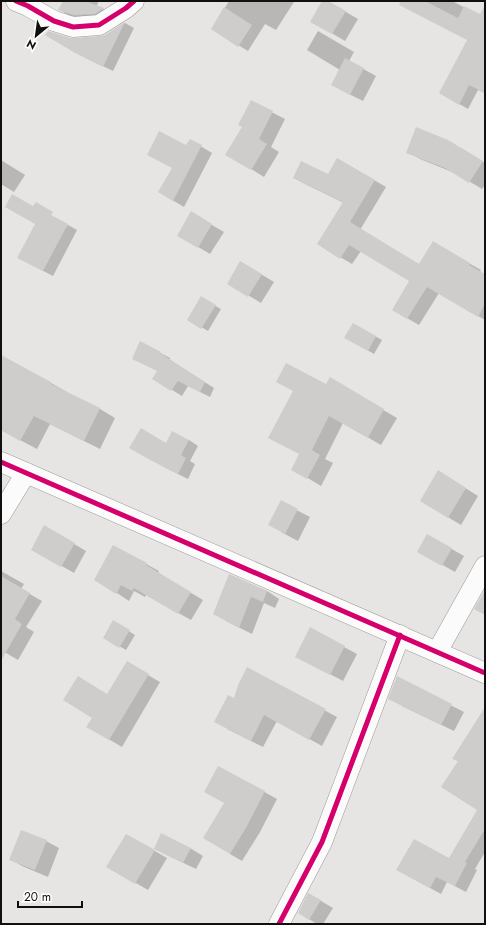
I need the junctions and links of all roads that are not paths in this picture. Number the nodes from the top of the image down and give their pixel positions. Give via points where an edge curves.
1 (16, 1) edge
2 (134, 1) edge
3 (1, 462) edge
4 (26, 473) junction
5 (1, 514) edge
6 (485, 566) edge
7 (400, 635) junction
8 (437, 652) junction
9 (485, 672) edge
10 (279, 924) edge

1 - 2 street via 54,21 73,27 99,25
3 - 4 street
4 - 5 street
4 - 7 street
6 - 8 street
7 - 8 street
7 - 10 street via 322,842
8 - 9 street

